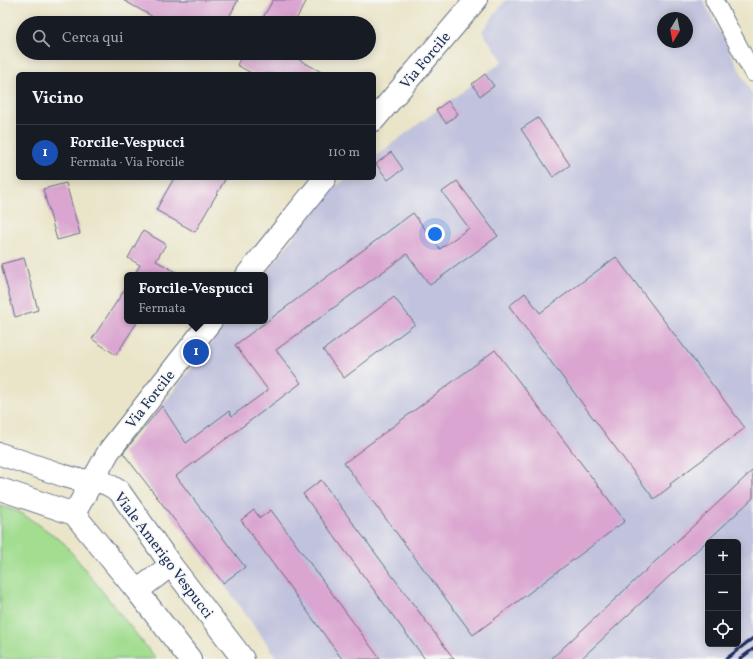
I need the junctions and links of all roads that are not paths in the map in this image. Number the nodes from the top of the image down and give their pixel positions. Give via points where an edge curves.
1 (476, 0) edge
2 (714, 0) edge
3 (753, 73) edge
4 (376, 118) edge
5 (323, 180) edge
6 (249, 272) edge
7 (209, 324) edge
8 (0, 454) edge
9 (94, 480) junction
10 (0, 489) edge
11 (74, 514) junction
12 (172, 565) junction
13 (137, 591) junction
14 (190, 659) edge
15 (242, 659) edge

1 - 4 street, Via Forcile
2 - 3 street
5 - 6 street
7 - 9 street, Via Forcile via 109,451
8 - 9 street, Viale Amerigo Vespucci via 79,480
9 - 11 street, Via Forcile
9 - 12 street, Viale Amerigo Vespucci via 119,491
10 - 11 street
11 - 13 street
12 - 13 street
12 - 15 street, Viale Amerigo Vespucci
13 - 14 street

